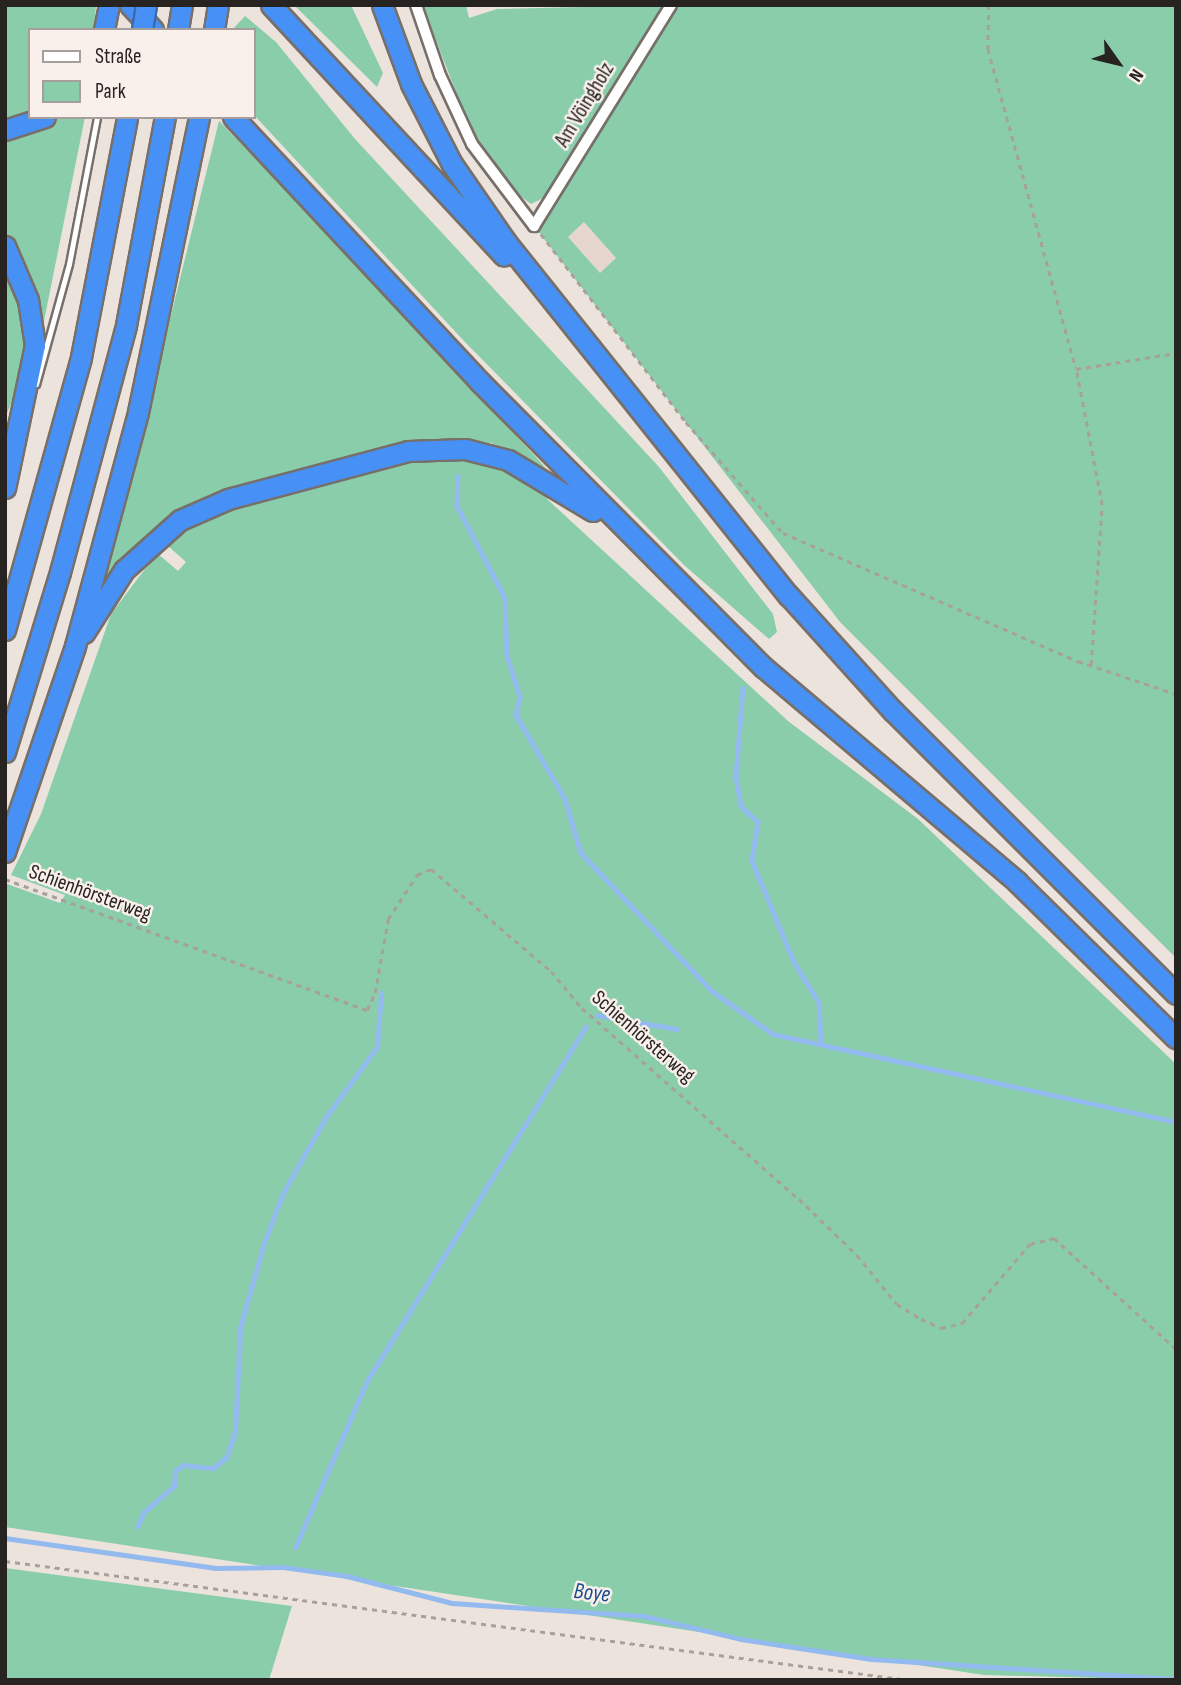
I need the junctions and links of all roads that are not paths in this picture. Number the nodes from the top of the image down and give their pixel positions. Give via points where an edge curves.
1 (109, 5) edge
2 (130, 5) edge
3 (146, 5) edge
4 (182, 5) edge
5 (218, 5) edge
6 (271, 5) edge
7 (382, 5) edge
8 (416, 5) edge
9 (671, 5) edge
10 (104, 28) edge
11 (142, 28) edge
12 (151, 28) edge
13 (178, 28) edge
14 (214, 28) edge
15 (38, 119) edge
16 (97, 119) edge
17 (127, 119) edge
18 (165, 119) edge
19 (199, 119) edge
20 (235, 119) edge
21 (5, 130) edge
22 (5, 246) edge
23 (589, 346) junction
24 (15, 454) junction
25 (5, 488) edge
26 (634, 540) junction
27 (5, 630) edge
28 (75, 646) junction
29 (5, 752) edge
30 (5, 852) edge
31 (1176, 995) edge
32 (1176, 1038) edge

1 - 10 highway
2 - 12 highway
3 - 11 highway, bridge
4 - 13 highway
5 - 14 highway
6 - 23 highway
7 - 23 highway via 411,84 452,164
8 - 9 street, Am Vöingholz via 440,75 472,144 534,226
15 - 21 highway
16 - 24 lane via 69,264
17 - 27 highway via 81,357
18 - 29 highway via 126,325 64,559
19 - 28 highway via 138,412
20 - 26 highway
22 - 24 highway via 28,300 35,345
23 - 31 highway via 815,624 893,711
24 - 25 highway
26 - 28 highway via 555,484 508,460 466,449 408,451 228,499 180,520 124,570
26 - 32 highway via 763,667 1017,882
28 - 30 highway

